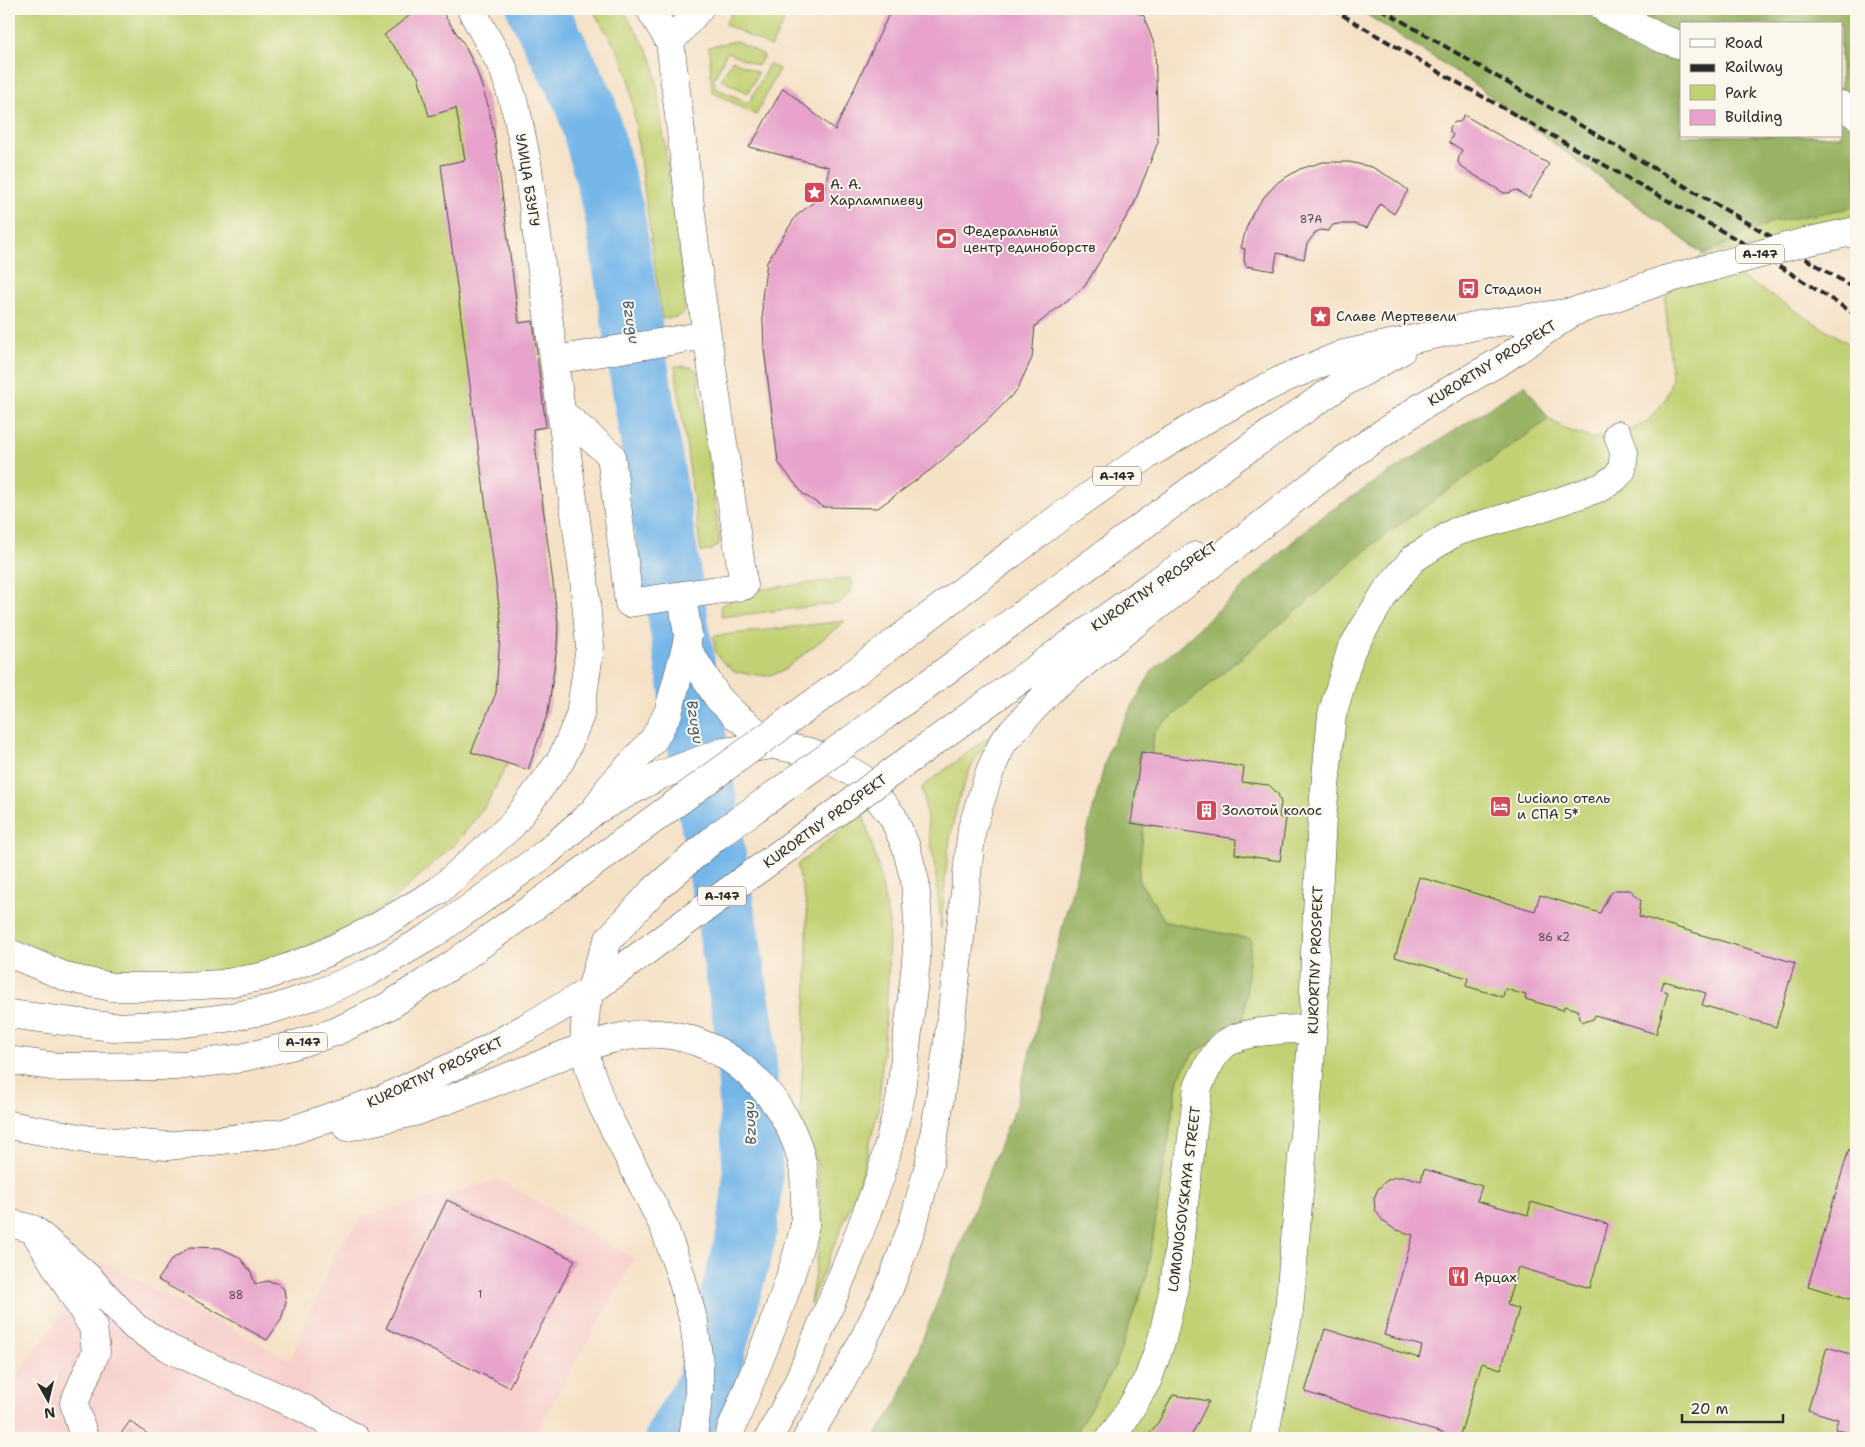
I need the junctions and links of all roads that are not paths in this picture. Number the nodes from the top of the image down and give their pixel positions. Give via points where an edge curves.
1 (471, 9) edge
2 (650, 9) edge
3 (699, 9) edge
4 (1605, 9) edge
5 (670, 42) junction
6 (1680, 46) edge
7 (1842, 106) edge
8 (1856, 115) edge
9 (1856, 231) edge
10 (1573, 312) junction
11 (708, 334) junction
12 (1424, 338) junction
13 (554, 360) junction
14 (562, 413) junction
15 (1618, 435) dead end
16 (1360, 448) junction
17 (682, 596) junction
18 (686, 647) junction
19 (772, 745) junction
20 (594, 810) junction
21 (9, 953) edge
22 (9, 1014) edge
23 (1313, 1028) junction
24 (9, 1060) edge
25 (9, 1125) edge
26 (284, 1134) junction
27 (21, 1226) edge
28 (84, 1438) edge
29 (355, 1438) edge
30 (693, 1438) edge
31 (728, 1438) edge
32 (770, 1438) edge
33 (807, 1438) edge
34 (1110, 1438) edge
35 (1264, 1438) edge

1 - 13 main road, УЛИЦА БЗУГУ via 504,70 517,114 527,162
2 - 5 main road
3 - 5 main road
4 - 6 main road
5 - 11 main road
7 - 8 main road
9 - 10 main road, KURORTNY PROSPEKT / А-147, bridge via 1664,280
10 - 12 main road, KURORTNY PROSPEKT / А-147 via 1484,324
10 - 16 main road, KURORTNY PROSPEKT / А-147
11 - 13 main road
11 - 17 main road via 744,586
12 - 24 main road, KURORTNY PROSPEKT / А-147, bridge via 1344,354 1285,378 1213,415 1149,454 557,890 387,1007 336,1032 236,1059 175,1066 56,1067
12 - 30 main road, А-147, bridge via 1343,383 1243,452 718,836 654,891 609,939 586,1007 584,1044 602,1105 664,1227 694,1322 699,1392
13 - 14 main road, УЛИЦА БЗУГУ
14 - 17 main road via 611,455 629,603
14 - 21 main road, УЛИЦА БЗУГУ via 590,647 580,715 570,740 560,760 512,825 438,891 380,926 321,955 266,976 221,984 112,987 69,978
15 - 23 main road, KURORTNY PROSPEKT via 1624,452 1622,470 1615,478 1602,487 1534,510 1454,532 1414,559 1385,594 1351,650 1332,715 1322,818
16 - 26 main road, KURORTNY PROSPEKT / А-147, bridge via 1152,585 595,988 471,1058 383,1099
16 - 33 main road, А-147 via 1051,689 1003,742 972,828 940,1096 929,1165 915,1215 890,1289 848,1370
17 - 18 main road via 688,635
18 - 19 main road via 718,698
18 - 20 main road via 668,713 654,739 610,787
19 - 20 main road, bridge via 723,752 661,775
19 - 32 main road via 810,752 862,778 893,817 906,846 918,921 900,1100 881,1175 796,1387
20 - 22 main road via 545,854 432,935 367,973 315,995 276,1008 167,1025 112,1027
23 - 34 main road, LOMONOSOVSKAYA STREET via 1246,1035 1226,1044 1209,1063 1198,1087 1174,1287 1162,1339 1148,1379
23 - 35 main road, KURORTNY PROSPEKT via 1289,1311
25 - 26 main road, KURORTNY PROSPEKT / А-147 via 92,1140 168,1146
26 - 31 main road, А-147, bridge via 352,1126 418,1111 576,1049 630,1036 668,1035 717,1050 743,1068 782,1113 803,1167 805,1224 788,1288
27 - 28 main road via 93,1327 96,1352 74,1403
27 - 29 main road via 89,1278 135,1327 170,1349 305,1409

